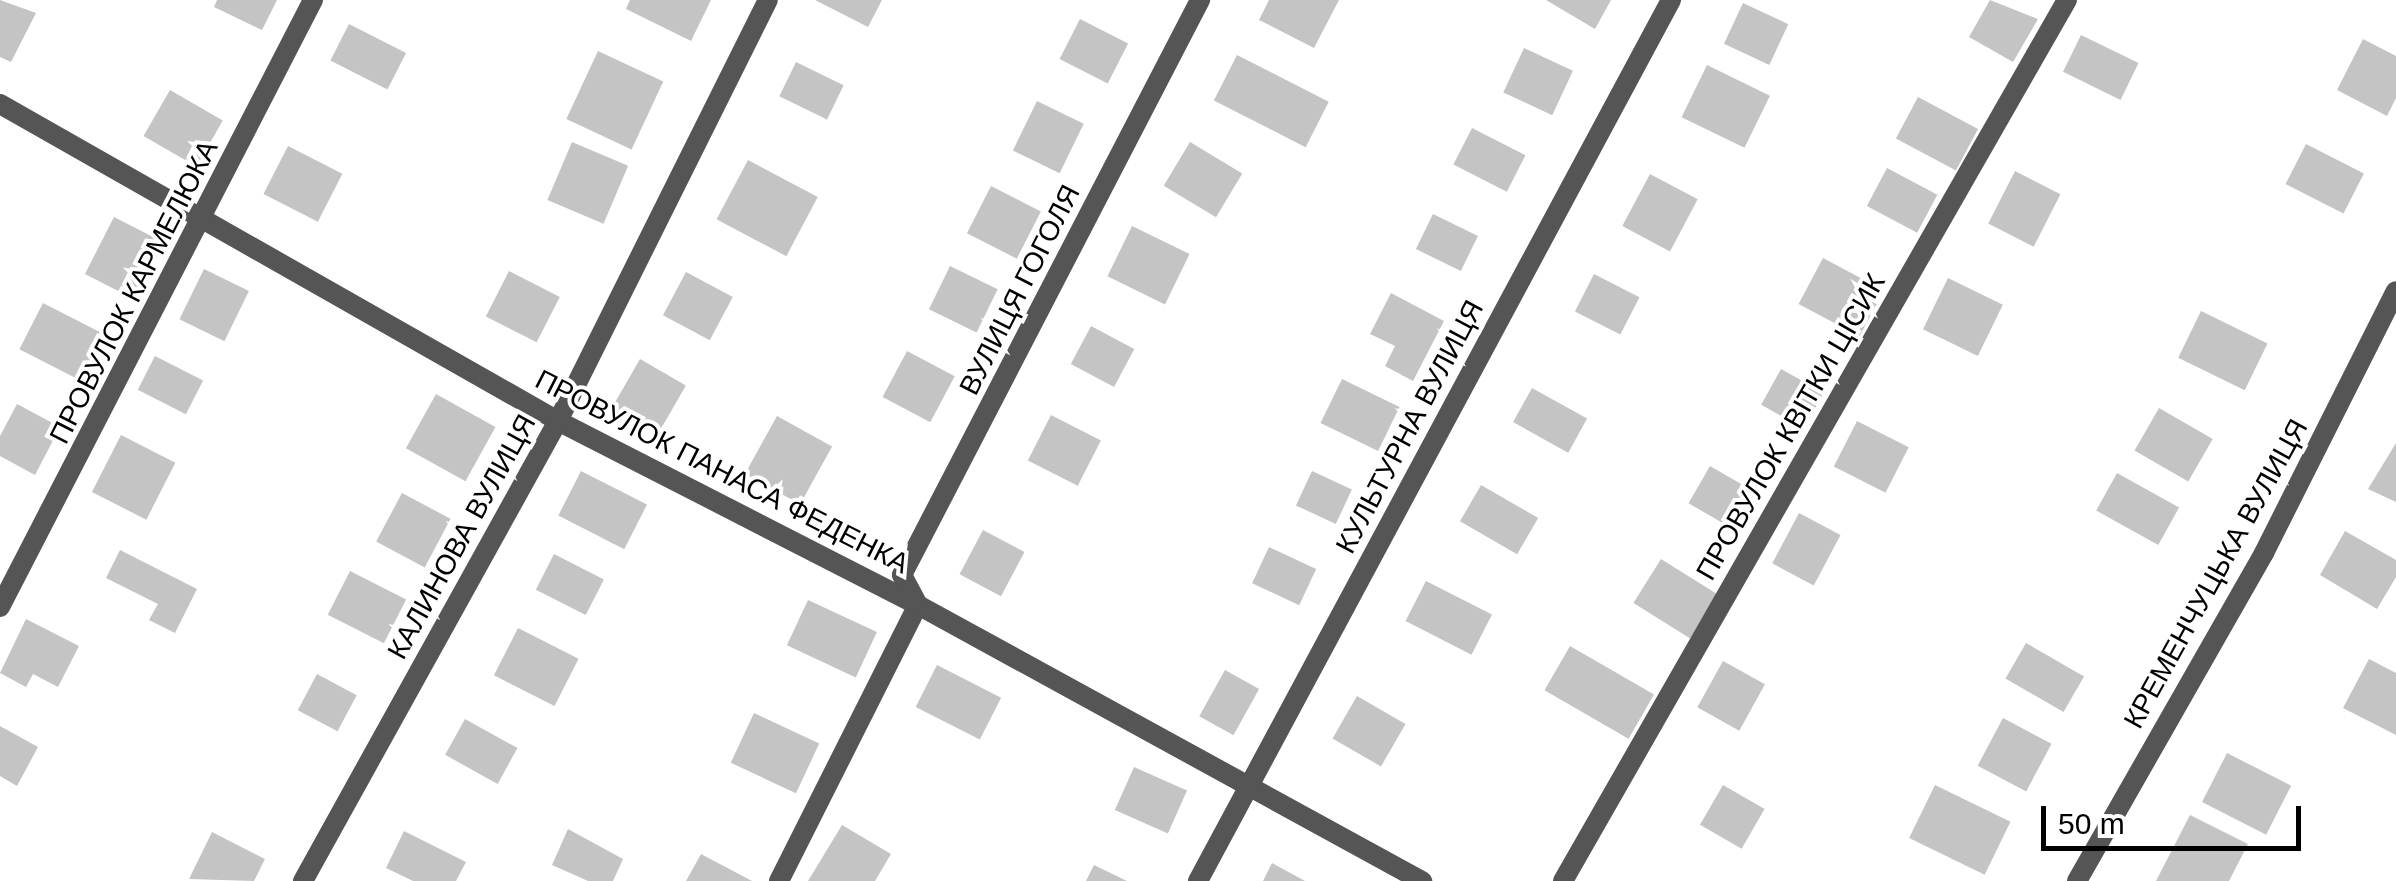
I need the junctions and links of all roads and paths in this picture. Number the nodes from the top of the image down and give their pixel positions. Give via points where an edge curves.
1 (312, 0) edge
2 (768, 0) edge
3 (1200, 0) edge
4 (1671, 0) edge
5 (2068, 0) edge
6 (0, 104) edge
7 (206, 216) junction
8 (2396, 291) edge
9 (558, 421) junction
10 (918, 605) junction
11 (0, 606) edge
12 (1250, 783) junction
13 (303, 881) edge
14 (779, 881) edge
15 (1198, 881) edge
16 (1422, 881) edge
17 (1563, 881) edge
18 (2077, 881) edge

1 - 7 street, ПРОВУЛОК КАРМЕЛЮКА
2 - 9 street, КАЛИНОВА ВУЛИЦЯ
3 - 10 street, ВУЛИЦЯ ГОГОЛЯ via 902,575
4 - 12 street, КУЛЬТУРНА ВУЛИЦЯ
5 - 17 street, ПРОВУЛОК КВІТКИ ЦІСИК
6 - 7 street, ПРОВУЛОК ПАНАСА ФЕДЕНКА
7 - 9 street, ПРОВУЛОК ПАНАСА ФЕДЕНКА
7 - 11 street, ПРОВУЛОК КАРМЕЛЮКА
8 - 18 street, КРЕМЕНЧУЦЬКА ВУЛИЦЯ via 2264,553
9 - 10 street, ПРОВУЛОК ПАНАСА ФЕДЕНКА
9 - 13 street, КАЛИНОВА ВУЛИЦЯ
10 - 12 street, ПРОВУЛОК ПАНАСА ФЕДЕНКА
10 - 14 street
12 - 15 street, КУЛЬТУРНА ВУЛИЦЯ
12 - 16 street, ПРОВУЛОК ПАНАСА ФЕДЕНКА

